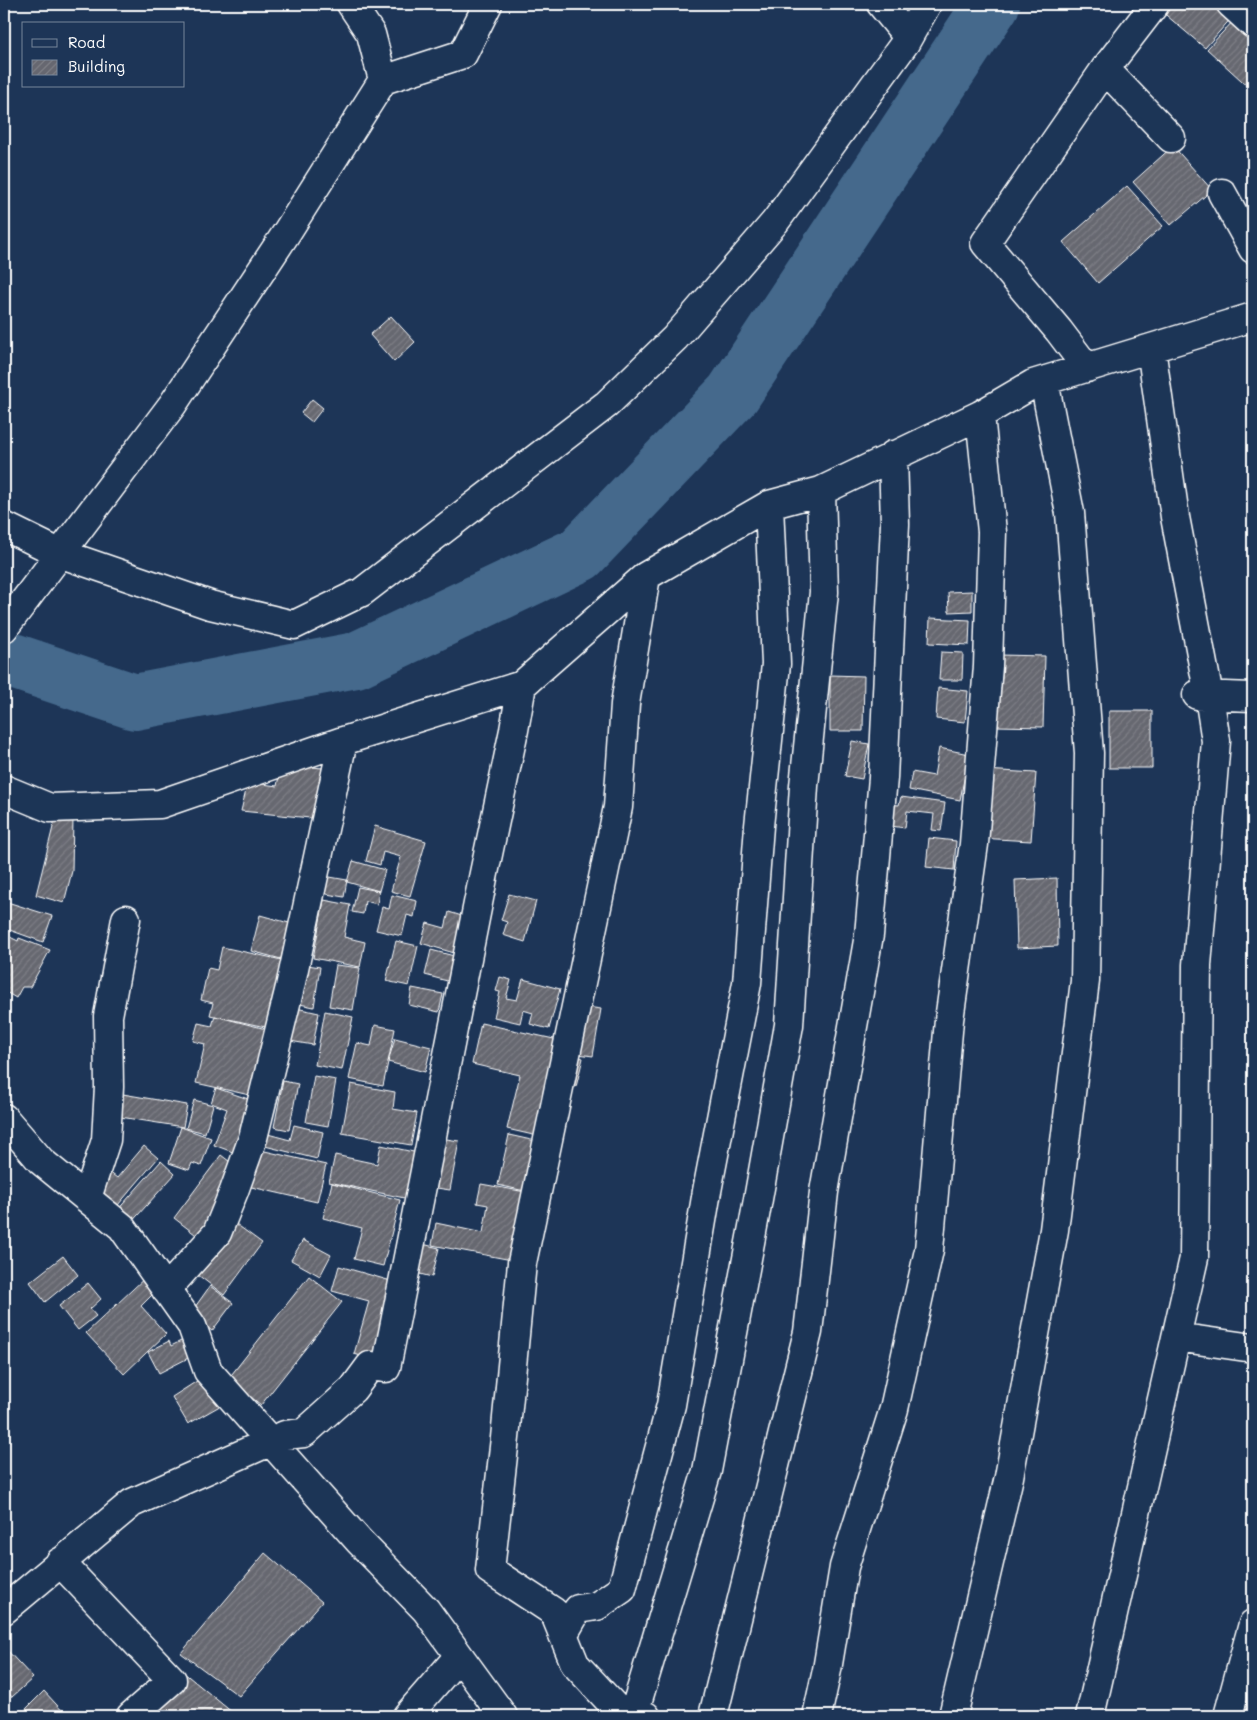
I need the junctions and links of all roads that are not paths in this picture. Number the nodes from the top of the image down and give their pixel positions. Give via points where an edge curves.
1 (351, 4) edge
2 (488, 4) edge
3 (881, 4) edge
4 (927, 4) edge
5 (1155, 4) edge
6 (1231, 4) edge
7 (1253, 24) edge
8 (908, 37) junction
9 (1106, 69) junction
10 (383, 80) junction
11 (1171, 138) dead end
12 (1222, 193) dead end
13 (1253, 249) edge
14 (1253, 317) edge
15 (1151, 348) junction
16 (1087, 368) junction
17 (1044, 381) junction
18 (980, 414) junction
19 (894, 455) junction
20 (821, 490) junction
21 (768, 505) junction
22 (4, 526) edge
23 (58, 555) junction
24 (646, 576) junction
25 (4, 628) edge
26 (522, 685) junction
27 (1203, 695) junction
28 (1253, 697) edge
29 (343, 740) junction
30 (4, 789) edge
31 (126, 919) dead end
32 (4, 1118) edge
33 (87, 1198) junction
34 (166, 1290) junction
35 (1176, 1337) junction
36 (1253, 1348) edge
37 (270, 1442) junction
38 (60, 1562) junction
39 (4, 1610) edge
40 (1253, 1624) edge
41 (563, 1635) junction
42 (459, 1656) junction
43 (640, 1714) edge
44 (131, 1716) edge
45 (407, 1716) edge
46 (503, 1716) edge
47 (713, 1716) edge
48 (817, 1716) edge
49 (953, 1716) edge
50 (1090, 1716) edge
51 (1228, 1716) edge

1 - 10 street via 371,34
2 - 10 street via 464,54
3 - 8 street
4 - 8 street
5 - 9 street
6 - 7 street
8 - 23 street via 775,222 676,338 607,404 362,592 294,625 210,605
9 - 11 street
9 - 16 street via 985,243
10 - 23 street via 173,404
12 - 13 street
14 - 15 street
15 - 16 street
15 - 27 street
16 - 17 street
17 - 18 street
17 - 49 street via 1070,513 1089,753 1085,981 1054,1230 1009,1477
18 - 19 street
18 - 48 street via 992,532 988,666 974,844 949,1020 929,1250 894,1409 844,1567 828,1670
19 - 20 street
19 - 47 street via 895,524 883,778 868,935 824,1192 808,1332
20 - 21 street
20 - 43 street via 824,592 804,786 789,1024 706,1471
21 - 24 street
21 - 41 street via 776,664 747,983 707,1191 671,1405 622,1590 597,1606 578,1609
22 - 23 street
23 - 25 street
24 - 26 street
24 - 41 street via 625,704 618,807 522,1264 490,1570 554,1612
26 - 29 street
26 - 37 street via 386,1368 370,1366 353,1388 304,1433 285,1434
27 - 28 street
27 - 35 street via 1216,741 1197,965 1194,1258
29 - 30 street via 160,804 50,808
29 - 34 street via 290,987 253,1138 217,1233
31 - 33 street via 108,1016 106,1140
32 - 33 street via 41,1160
33 - 34 street via 122,1227
34 - 37 street via 192,1326 208,1371
35 - 36 street
35 - 50 street
37 - 38 street via 132,1503
37 - 42 street via 426,1610
38 - 39 street
38 - 44 street via 172,1680
40 - 51 street
41 - 43 street via 574,1664 616,1708
42 - 45 street
42 - 46 street

